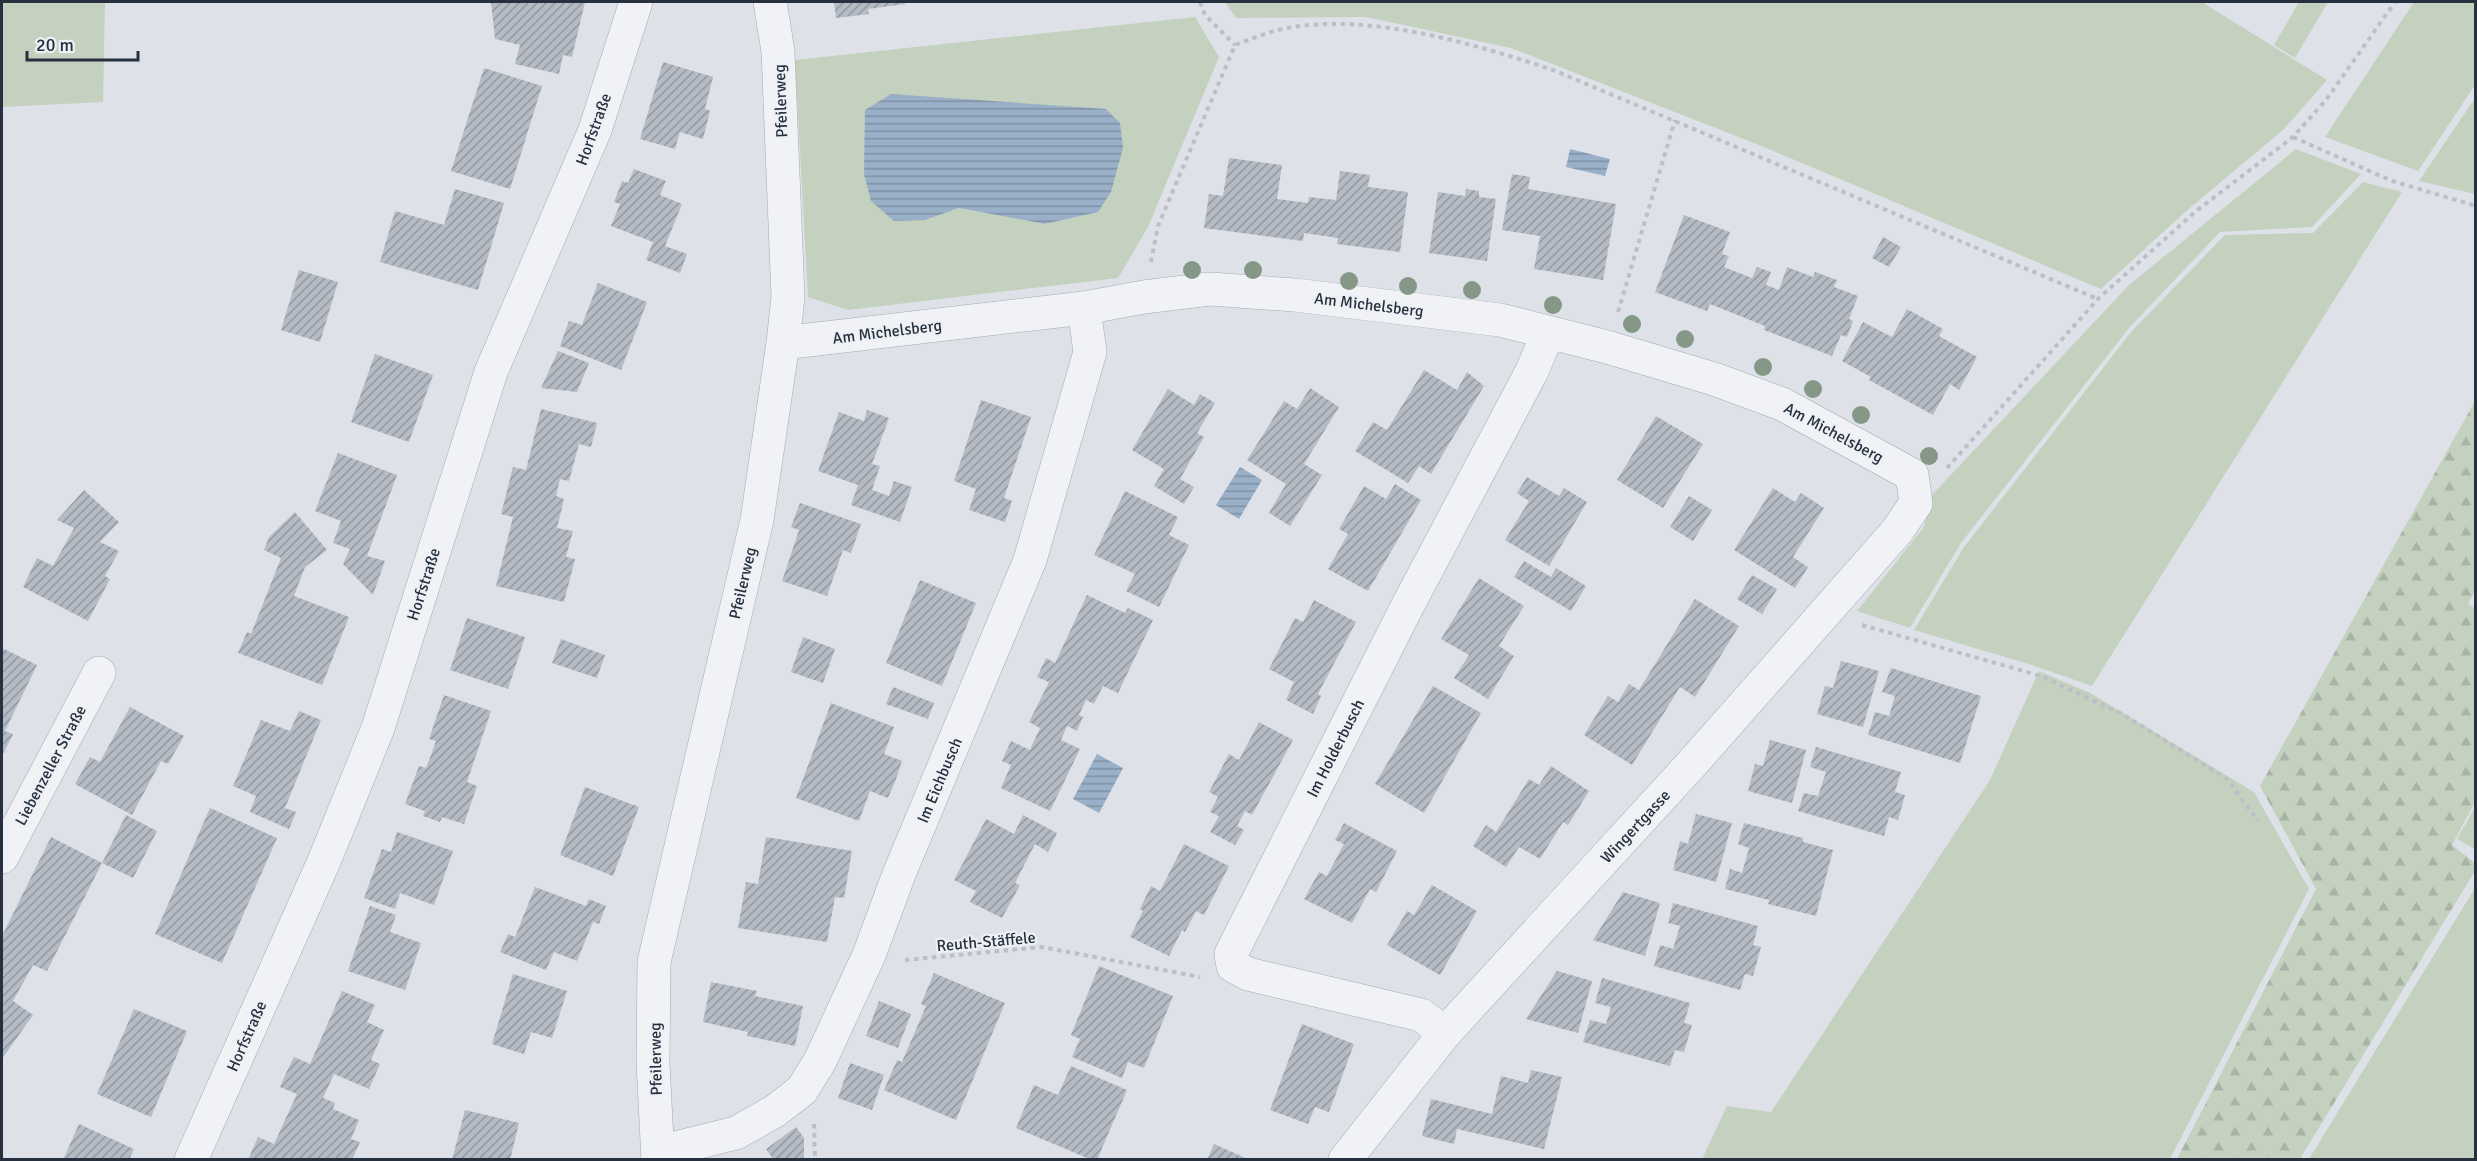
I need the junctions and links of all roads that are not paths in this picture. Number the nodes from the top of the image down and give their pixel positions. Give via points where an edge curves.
1 (636, 2) edge
2 (770, 2) edge
3 (1084, 308) junction
4 (1548, 333) junction
5 (783, 343) junction
6 (1916, 489) joint
7 (99, 673) dead end
8 (2, 857) edge
9 (1444, 1033) junction
10 (658, 1156) edge
11 (191, 1160) edge
12 (1345, 1160) edge

1 - 11 street, Horfstraße via 595,130 490,372 378,728 325,859
2 - 5 street, Pfeilerweg via 778,51 788,297
3 - 4 street, Am Michelsberg via 1210,289 1295,295 1500,320
3 - 5 street, Am Michelsberg
3 - 10 street, Im Eichbusch via 1089,352 1030,560 869,955 820,1061 802,1090 775,1111 736,1133
4 - 6 street, Am Michelsberg via 1714,379 1782,404 1912,475
4 - 9 street, Im Holderbusch via 1532,371 1231,954 1233,966 1248,974 1421,1015
5 - 10 street, Pfeilerweg via 757,520 654,963 653,1063
6 - 9 street, Wingertgasse via 1917,503 1898,530 1697,758
7 - 8 street, Liebenzeller Straße
9 - 12 street, Wingertgasse

